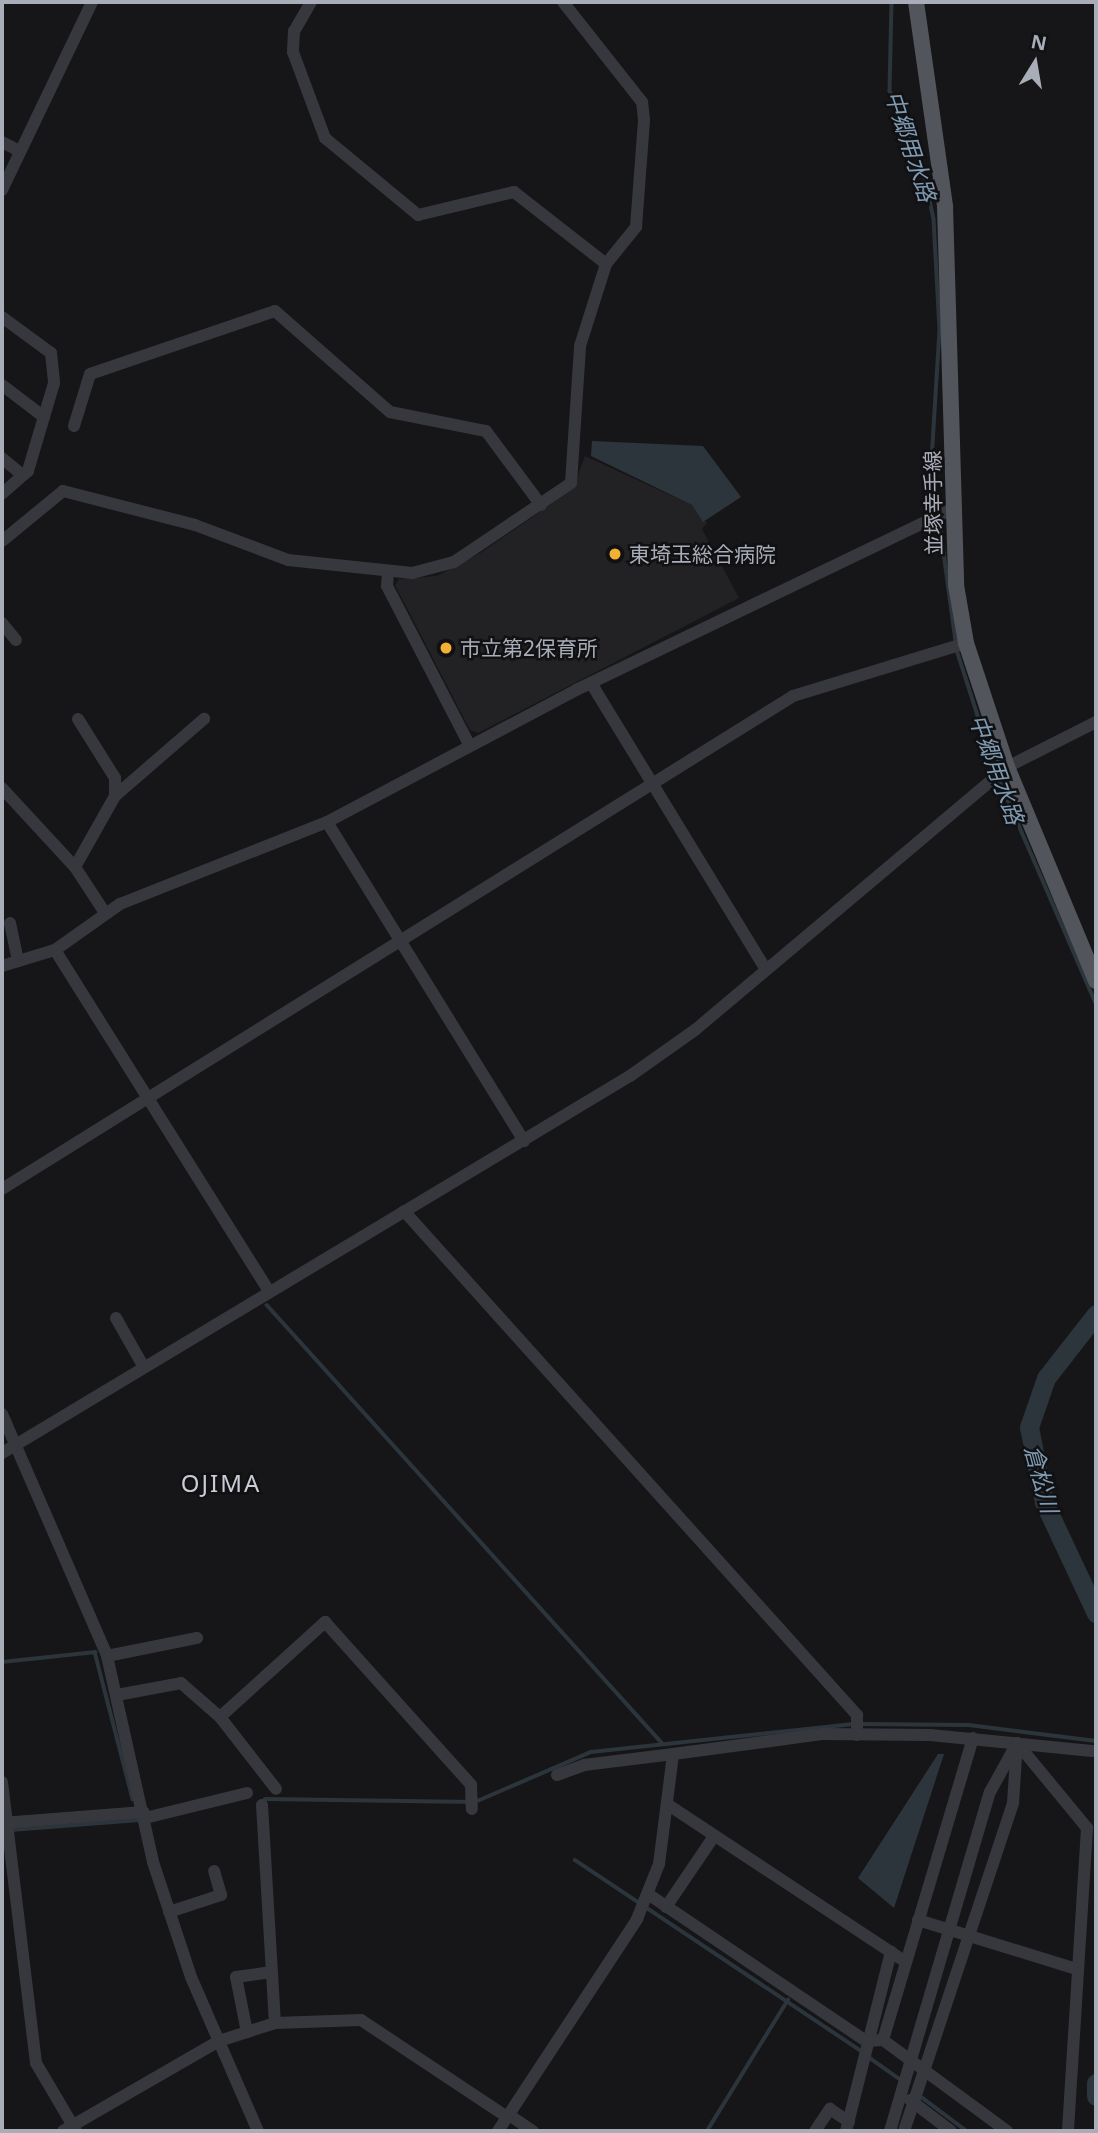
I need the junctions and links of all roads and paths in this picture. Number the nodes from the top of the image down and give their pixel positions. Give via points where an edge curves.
1 (92, 2) edge
2 (311, 2) edge
3 (563, 2) edge
4 (916, 2) edge
5 (2, 142) edge
6 (20, 150) junction
7 (2, 190) edge
8 (602, 261) junction
9 (2, 317) edge
10 (2, 385) edge
11 (44, 417) junction
12 (74, 426) dead end
13 (2, 458) edge
14 (22, 475) junction
15 (2, 494) edge
16 (541, 505) junction
17 (952, 509) junction
18 (2, 541) edge
19 (388, 572) junction
20 (2, 623) edge
21 (16, 640) dead end
22 (966, 643) junction
23 (591, 683) junction
24 (78, 719) dead end
25 (204, 719) dead end
26 (1096, 722) edge
27 (469, 744) junction
28 (1007, 767) junction
29 (651, 784) junction
30 (2, 788) edge
31 (116, 796) junction
32 (327, 822) junction
33 (75, 867) junction
34 (105, 913) junction
35 (10, 923) dead end
36 (402, 940) junction
37 (55, 950) junction
38 (18, 961) junction
39 (2, 966) edge
40 (765, 968) junction
41 (1096, 981) edge
42 (148, 1099) junction
43 (524, 1141) junction
44 (2, 1189) edge
45 (404, 1211) junction
46 (268, 1289) junction
47 (116, 1318) dead end
48 (142, 1364) junction
49 (2, 1414) edge
50 (15, 1446) junction
51 (2, 1453) edge
52 (197, 1638) dead end
53 (107, 1656) junction
54 (117, 1695) junction
55 (220, 1717) junction
56 (857, 1735) junction
57 (973, 1738) junction
58 (1017, 1743) junction
59 (1092, 1751) dead end
60 (673, 1755) junction
61 (557, 1775) dead end
62 (2, 1782) edge
63 (276, 1789) dead end
64 (247, 1793) dead end
65 (262, 1805) dead end
66 (670, 1806) junction
67 (472, 1809) dead end
68 (144, 1815) junction
69 (4, 1823) edge
70 (714, 1836) junction
71 (214, 1871) dead end
72 (648, 1894) junction
73 (666, 1907) junction
74 (169, 1912) junction
75 (918, 1920) junction
76 (951, 1930) junction
77 (967, 1935) junction
78 (891, 1952) junction
79 (904, 1961) junction
80 (1076, 1969) junction
81 (272, 1972) junction
82 (275, 2023) junction
83 (247, 2032) junction
84 (219, 2040) junction
85 (874, 2040) junction
86 (910, 2060) junction
87 (924, 2070) junction
88 (900, 2094) junction
89 (914, 2102) junction
90 (508, 2116) junction
91 (850, 2128) edge
92 (71, 2129) edge
93 (258, 2131) edge
94 (498, 2131) edge
95 (533, 2131) edge
96 (815, 2131) edge
97 (890, 2131) edge
98 (904, 2131) edge
99 (951, 2131) edge
100 (1007, 2131) edge
101 (1068, 2131) edge

1 - 6 street
2 - 8 street via 294,31 293,52 325,138 418,215 514,192
3 - 8 street via 644,110 636,227
4 - 17 main road, 並塚幸手線 via 945,207
5 - 6 street
6 - 7 street
8 - 16 street via 580,346 575,475
9 - 11 street via 51,353 54,383
10 - 11 street
11 - 14 street
12 - 16 street via 90,374 275,311 390,412 486,431
13 - 14 street
14 - 15 street
16 - 19 street via 454,562
17 - 22 main road, 並塚幸手線
17 - 23 street
18 - 19 street via 63,491 195,525 288,560
19 - 27 street via 387,586
20 - 21 street
22 - 28 main road, 並塚幸手線
22 - 29 street via 793,696
23 - 27 street
23 - 29 street
24 - 31 street via 108,760
25 - 31 street
26 - 28 street
27 - 32 street
28 - 40 street
28 - 41 main road, 並塚幸手線
29 - 36 street
29 - 40 street
30 - 33 street
31 - 33 street
32 - 34 street
32 - 36 street
33 - 34 street
34 - 37 street
35 - 38 street
36 - 42 street
36 - 43 street
37 - 38 street
37 - 42 street
38 - 39 street
40 - 43 street via 654,1060
42 - 44 street
42 - 46 street
43 - 45 street
45 - 46 street
45 - 56 street via 857,1715
46 - 48 street
47 - 48 street
48 - 50 street
49 - 50 street
50 - 51 street
50 - 53 street
52 - 53 street
53 - 54 street
54 - 55 street via 181,1683
54 - 68 street
55 - 63 street
55 - 67 street via 325,1622 471,1785
56 - 57 street
56 - 60 street
57 - 58 street
57 - 75 street
58 - 59 street
58 - 76 street via 990,1792
58 - 77 street via 1013,1803
58 - 80 street via 1087,1828
60 - 61 street via 584,1765
60 - 66 street
62 - 69 street
64 - 68 street
65 - 81 street
66 - 70 street
66 - 72 street
68 - 69 street
68 - 74 street
69 - 92 street via 36,2063
70 - 73 street
70 - 78 street
71 - 74 street via 220,1895
72 - 73 street
72 - 90 street
73 - 85 street
74 - 84 street
75 - 76 street
75 - 79 street
76 - 77 street
76 - 86 street
77 - 80 street
77 - 87 street
78 - 79 street
78 - 85 street
79 - 85 street
80 - 101 street
81 - 82 street
81 - 83 street via 236,1977
82 - 83 street
82 - 90 street via 361,2021
83 - 84 street
84 - 92 street
84 - 93 street
85 - 86 street
85 - 91 street
86 - 87 street
86 - 88 street
87 - 89 street
87 - 100 street
88 - 89 street
88 - 97 street
89 - 98 street
89 - 99 street
90 - 94 street
90 - 95 street
91 - 96 street via 830,2109

